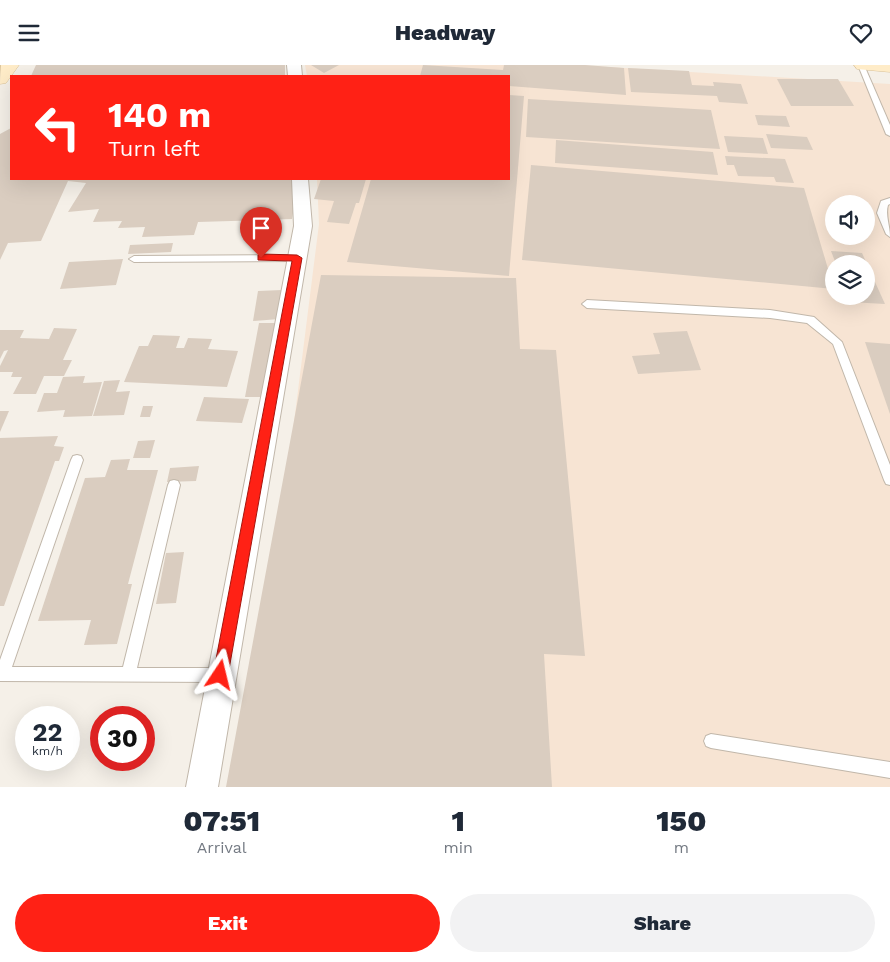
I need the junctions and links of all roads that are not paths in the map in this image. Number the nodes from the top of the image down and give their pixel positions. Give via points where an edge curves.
1 (10, 65) edge
2 (862, 65) edge
3 (890, 67) edge
4 (0, 79) edge
5 (890, 134) edge
6 (300, 180) edge
7 (890, 201) edge
8 (890, 234) edge
9 (297, 258) junction
10 (134, 259) dead end
11 (587, 304) dead end
12 (886, 457) edge
13 (77, 460) dead end
14 (890, 480) edge
15 (174, 485) dead end
16 (129, 673) junction
17 (1, 674) edge
18 (220, 675) junction
19 (712, 741) dead end
20 (890, 770) edge
21 (202, 787) edge

1 - 4 street
2 - 3 street
2 - 5 lane
6 - 9 street via 303,226
7 - 8 lane via 884,203 881,213
9 - 10 lane
9 - 18 street
11 - 12 lane via 770,314 810,320 837,342
12 - 14 lane
13 - 17 lane
15 - 16 lane
16 - 17 lane
16 - 18 lane
18 - 21 street
19 - 20 lane

